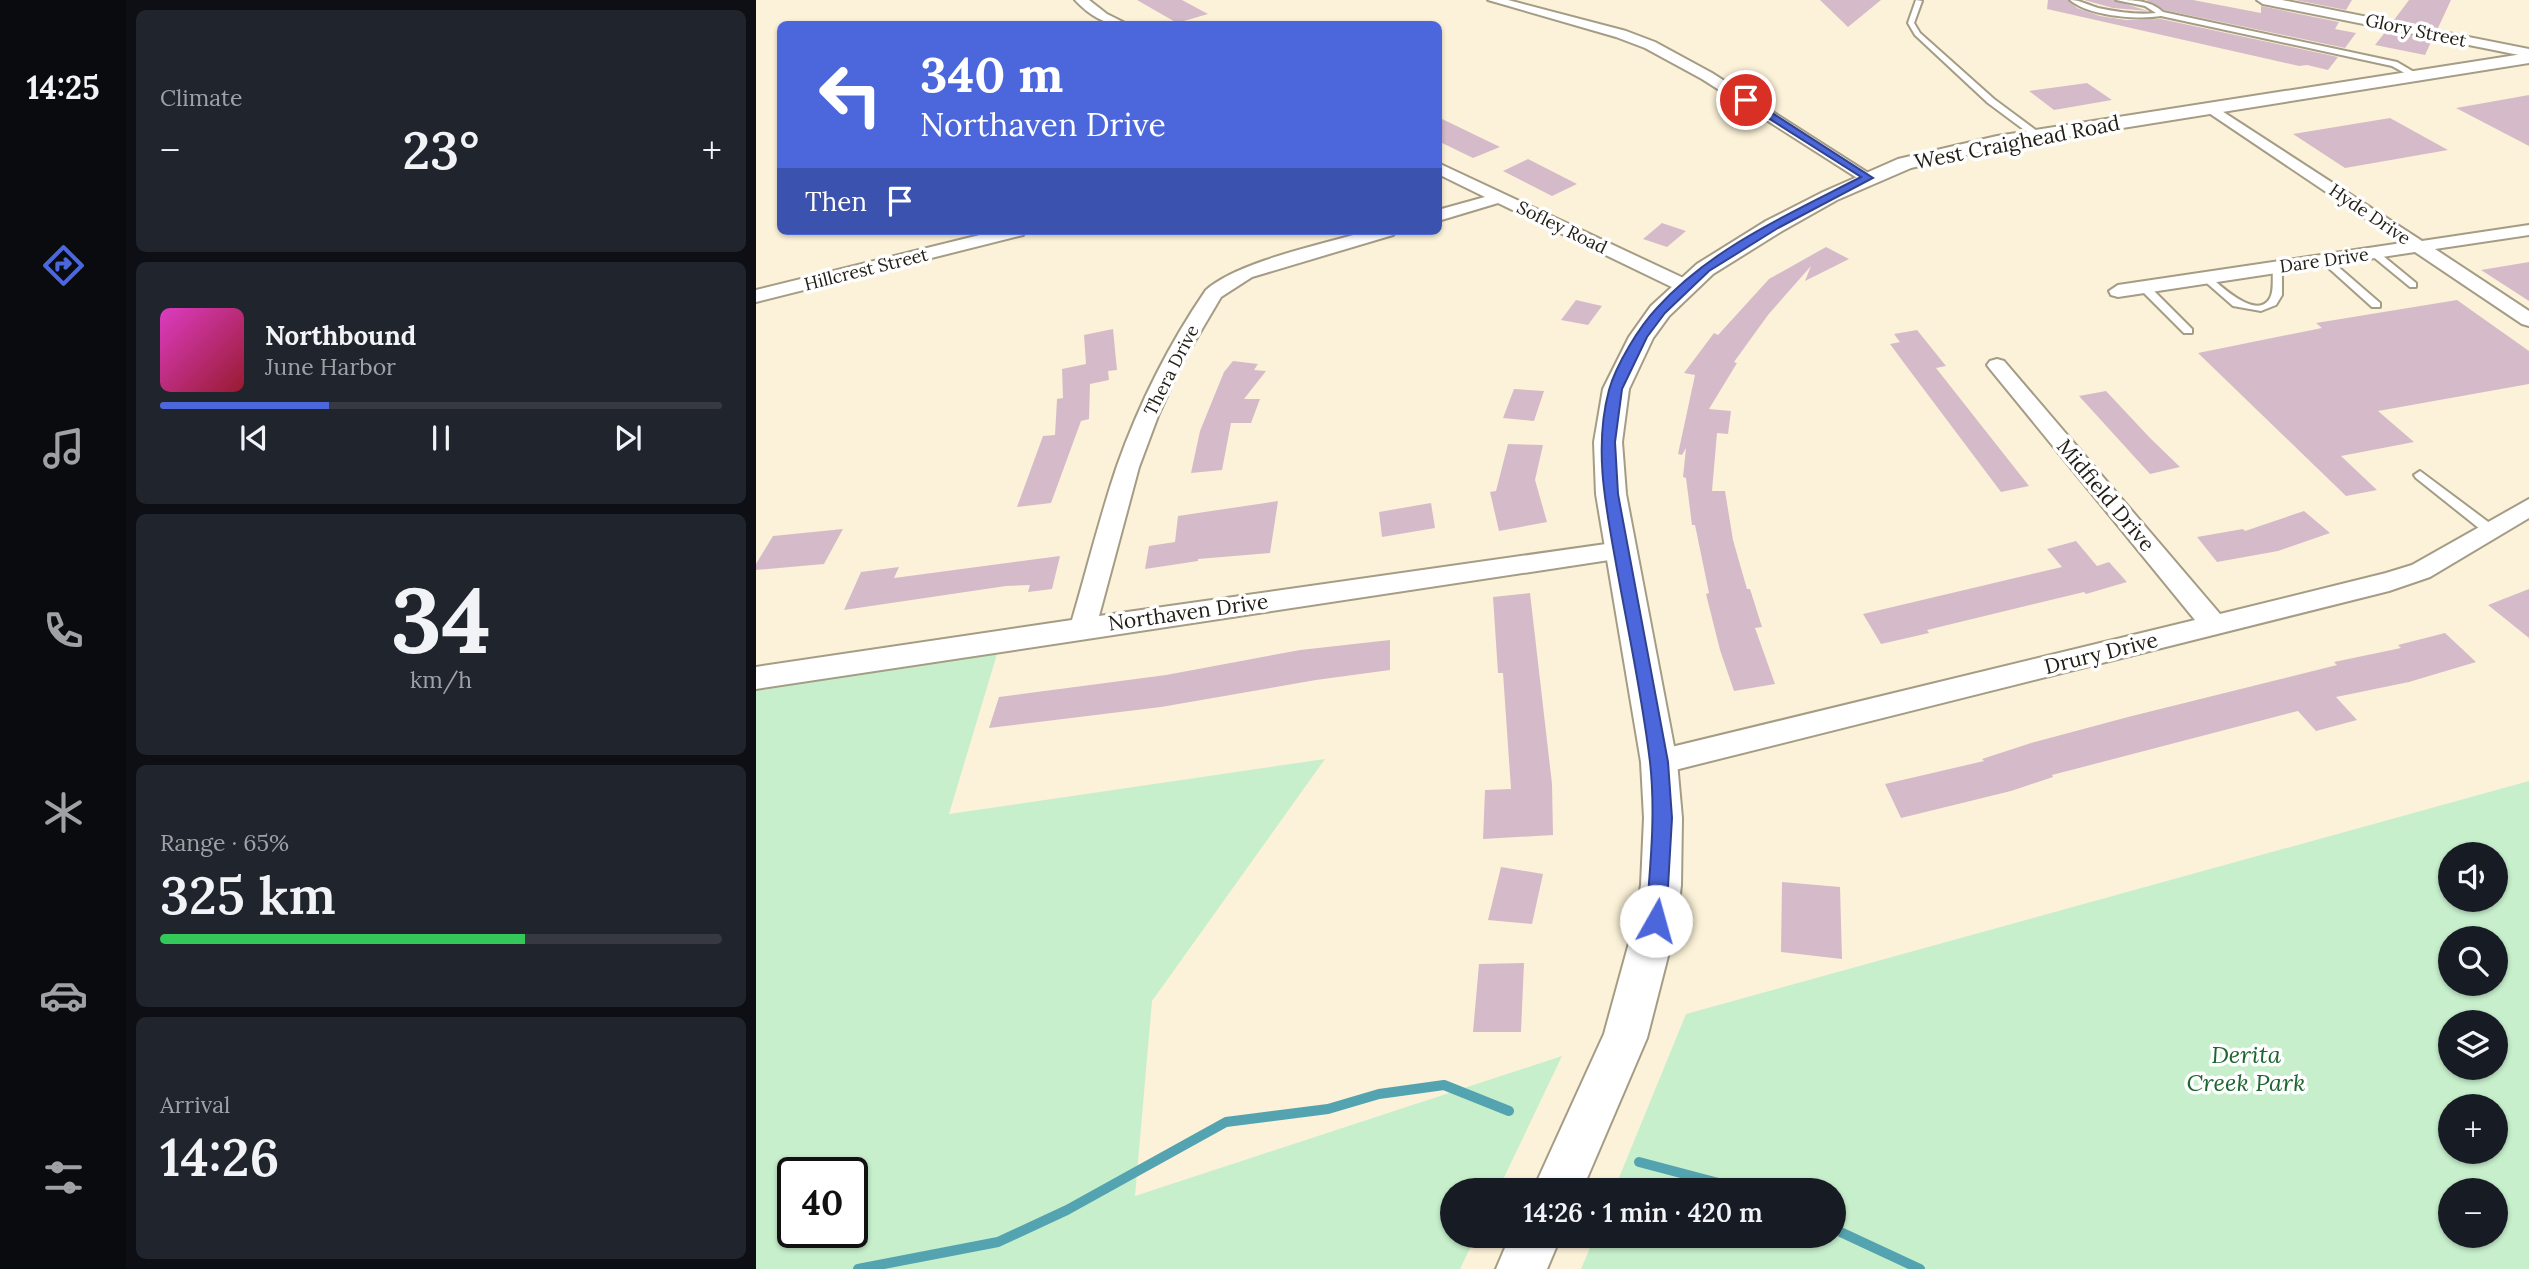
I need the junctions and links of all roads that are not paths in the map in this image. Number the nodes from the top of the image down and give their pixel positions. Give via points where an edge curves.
1 (1081, 0) edge
2 (1494, 0) edge
3 (1929, 0) edge
4 (2073, 0) edge
5 (2119, 0) edge
6 (2263, 0) edge
7 (1918, 1) edge
8 (2289, 2) edge
9 (2161, 14) junction
10 (1113, 21) edge
11 (2527, 58) edge
12 (2415, 75) junction
13 (2211, 108) junction
14 (2038, 136) junction
15 (1442, 170) edge
16 (1868, 178) junction
17 (1501, 197) junction
18 (1442, 215) edge
19 (2529, 230) edge
20 (1001, 235) edge
21 (1374, 235) edge
22 (2419, 246) junction
23 (2374, 253) junction
24 (2325, 260) junction
25 (2277, 267) junction
26 (2206, 278) junction
27 (2413, 285) dead end
28 (1685, 286) junction
29 (2144, 287) junction
30 (2118, 291) dead end
31 (756, 296) edge
32 (2376, 305) dead end
33 (2529, 320) edge
34 (2188, 331) dead end
35 (1997, 365) dead end
36 (2420, 475) dead end
37 (2529, 507) edge
38 (2490, 530) junction
39 (1620, 551) junction
40 (2215, 625) junction
41 (1083, 628) junction
42 (756, 678) edge
43 (1659, 762) junction
44 (1561, 1178) edge
45 (1531, 1248) edge
46 (1521, 1269) edge

1 - 10 street
2 - 16 street via 1650,44
3 - 7 lane
4 - 9 lane via 2078,5 2140,17
5 - 9 lane via 2146,4
6 - 8 street, Glory Street
7 - 14 lane via 1911,23 1917,34 1991,101
8 - 11 street, Glory Street via 2374,16
9 - 12 lane via 2394,64
11 - 12 street, West Craighead Road
12 - 13 street, West Craighead Road
13 - 14 street, West Craighead Road
13 - 22 street, Hyde Drive
14 - 16 street, West Craighead Road via 1927,157
15 - 17 street, Sofley Road
16 - 28 street, West Craighead Road via 1774,226
17 - 18 street
17 - 28 street, Sofley Road
19 - 22 street, Dare Drive
20 - 31 street, Hillcrest Street
21 - 41 street, Thera Drive via 1246,273 1213,294 1177,353 1147,416
22 - 23 street, Dare Drive
22 - 33 street, Hyde Drive
23 - 24 street, Dare Drive
23 - 27 lane
24 - 25 street, Dare Drive
24 - 32 lane
25 - 26 street, Dare Drive
25 - 26 lane via 2277,295 2261,308 2237,304
26 - 29 street, Dare Drive
28 - 39 street, West Craighead Road via 1642,337 1616,389 1608,442
29 - 30 street, Dare Drive
29 - 34 lane
35 - 40 street, Midfield Drive
36 - 38 lane
37 - 38 street, Drury Drive
38 - 40 street, Drury Drive via 2421,570 2389,582
39 - 41 street, Northaven Drive
39 - 43 street, West Craighead Road
40 - 43 street, Drury Drive
41 - 42 street, Northaven Drive
43 - 44 street, West Craighead Road via 1663,818 1656,921 1625,1038
45 - 46 street

